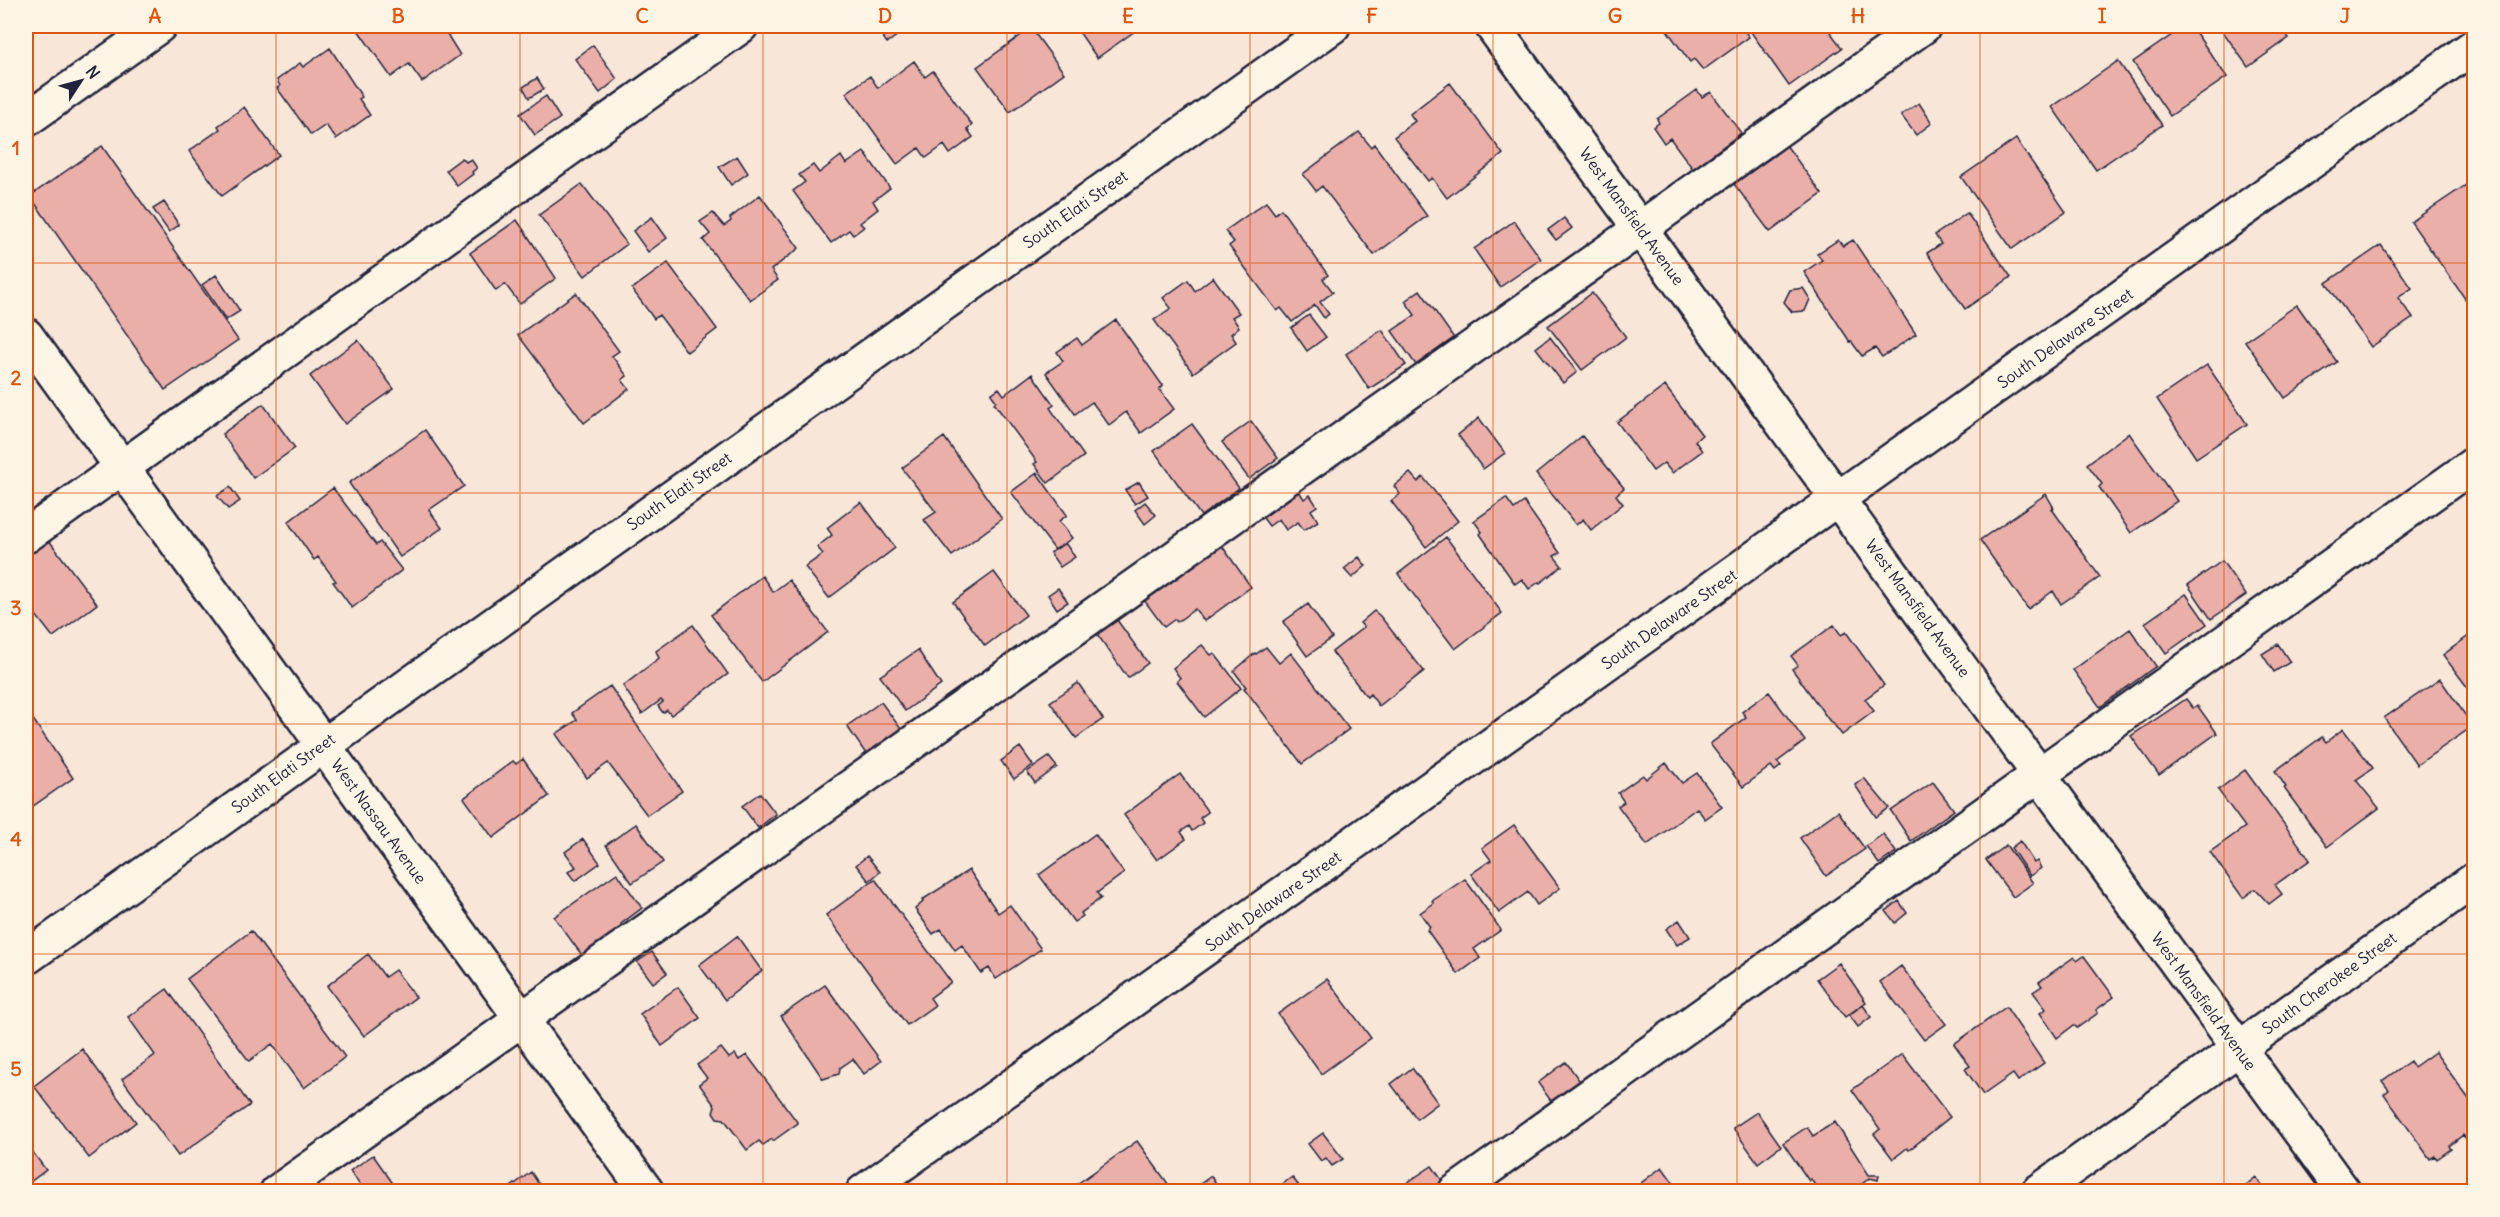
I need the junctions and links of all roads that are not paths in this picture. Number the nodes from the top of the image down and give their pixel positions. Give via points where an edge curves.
1 (159, 26) edge
2 (741, 26) edge
3 (1333, 26) edge
4 (1492, 26) edge
5 (1923, 26) edge
6 (2475, 46) edge
7 (26, 120) edge
8 (1641, 228) junction
9 (26, 334) edge
10 (2475, 464) edge
11 (122, 467) junction
12 (1839, 499) junction
13 (26, 536) edge
14 (324, 745) junction
15 (2039, 775) junction
16 (2475, 880) edge
17 (26, 958) edge
18 (521, 1018) junction
19 (2238, 1048) junction
20 (277, 1191) edge
21 (646, 1191) edge
22 (863, 1191) edge
23 (1455, 1191) edge
24 (2038, 1191) edge
25 (2344, 1191) edge

1 - 7 street
2 - 11 street
3 - 14 street, South Elati Street
4 - 8 street, West Mansfield Avenue
5 - 8 street
6 - 12 street, South Delaware Street
8 - 12 street, West Mansfield Avenue
8 - 18 street
9 - 11 street, West Nassau Avenue
10 - 15 street
11 - 13 street
11 - 14 street, West Nassau Avenue
12 - 15 street, West Mansfield Avenue
12 - 22 street, South Delaware Street
14 - 17 street, South Elati Street
14 - 18 street, West Nassau Avenue
15 - 19 street, West Mansfield Avenue
15 - 23 street
16 - 19 street, South Cherokee Street
18 - 20 street
18 - 21 street, West Nassau Avenue
19 - 24 street, South Cherokee Street
19 - 25 street, West Mansfield Avenue

